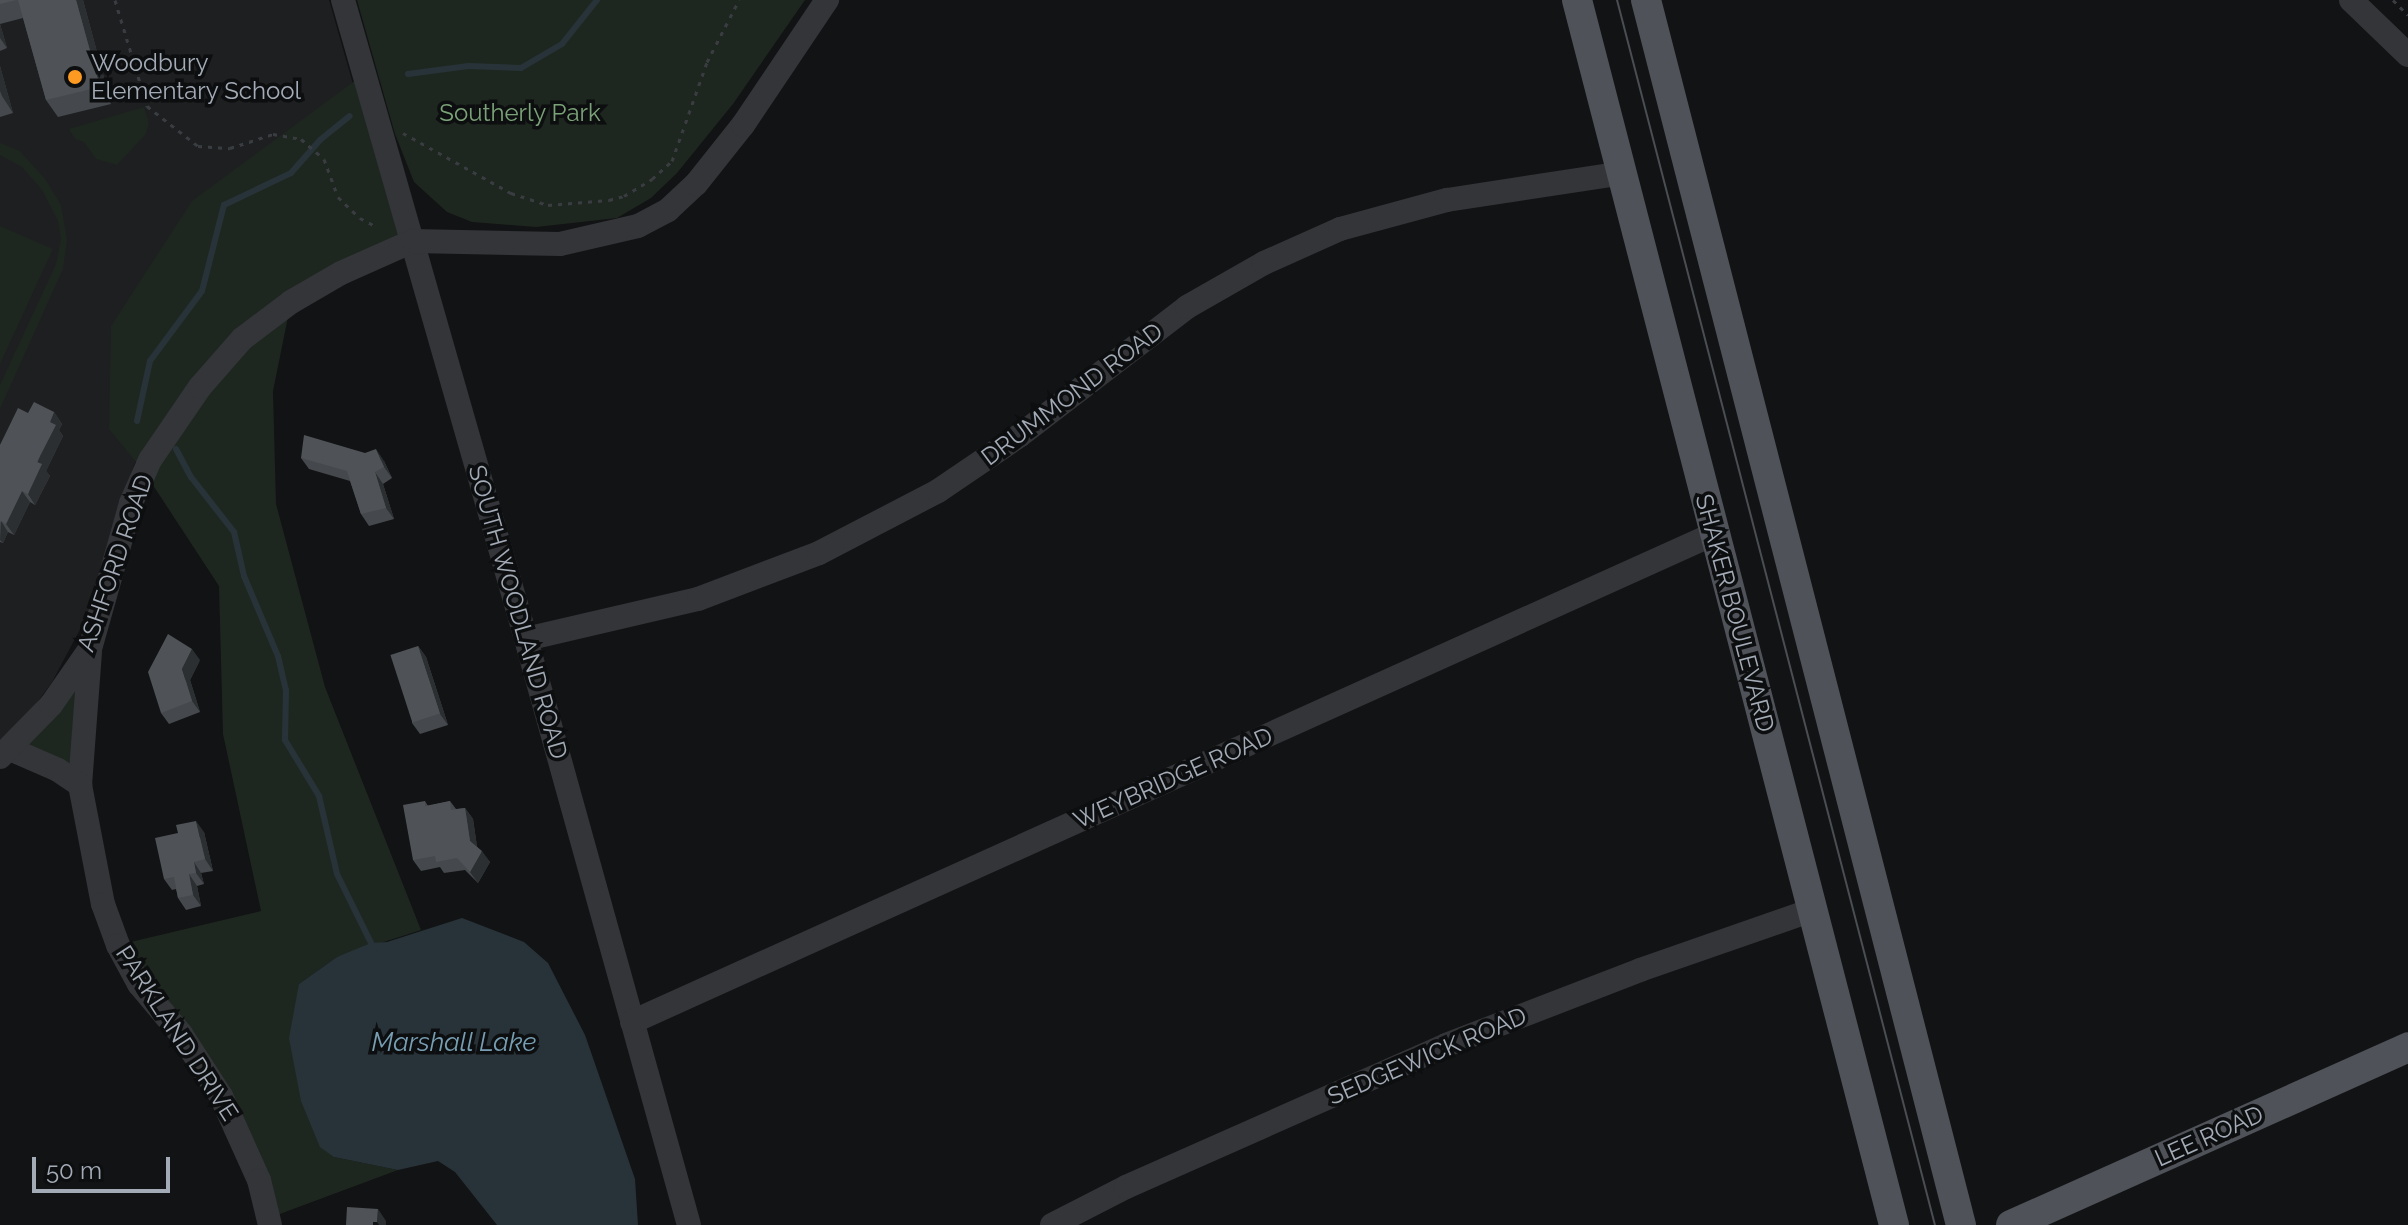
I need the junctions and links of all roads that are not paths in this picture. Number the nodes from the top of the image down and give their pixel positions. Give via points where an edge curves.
1 (343, 0) edge
2 (827, 0) edge
3 (1577, 0) edge
4 (1646, 0) edge
5 (2351, 0) edge
6 (2408, 55) edge
7 (1623, 173) junction
8 (413, 241) junction
9 (1714, 534) junction
10 (526, 639) junction
11 (90, 649) junction
12 (5, 753) edge
13 (80, 785) junction
14 (1812, 910) junction
15 (632, 1022) junction
16 (2408, 1047) edge
17 (270, 1225) edge
18 (689, 1225) edge
19 (1052, 1225) edge
20 (1894, 1225) edge
21 (1961, 1225) edge
22 (2011, 1225) edge

1 - 8 street, SOUTH WOODLAND ROAD via 364,74 392,132
2 - 8 street via 743,125 668,210 638,226 560,244
3 - 7 main road, SHAKER BOULEVARD
4 - 21 main road
5 - 6 street
7 - 9 main road, SHAKER BOULEVARD
7 - 10 street, DRUMMOND ROAD via 1447,200 1340,229 1264,263 1187,307 938,491 819,553 698,599
8 - 10 street, SOUTH WOODLAND ROAD
8 - 11 street, ASHFORD ROAD via 291,302 254,330 200,387 150,460 131,503
9 - 14 main road, SHAKER BOULEVARD
9 - 15 street, WEYBRIDGE ROAD
10 - 15 street, SOUTH WOODLAND ROAD
11 - 12 street, ASHFORD ROAD via 51,705
11 - 13 street, PARKLAND DRIVE
12 - 13 street, ASHFORD ROAD via 58,770
13 - 17 street, PARKLAND DRIVE via 103,904 118,945 139,984 181,1034 221,1096 259,1180
14 - 19 street, SEDGEWICK ROAD via 1446,1045
14 - 20 main road, SHAKER BOULEVARD
15 - 18 street, SOUTH WOODLAND ROAD
16 - 22 main road, LEE ROAD

